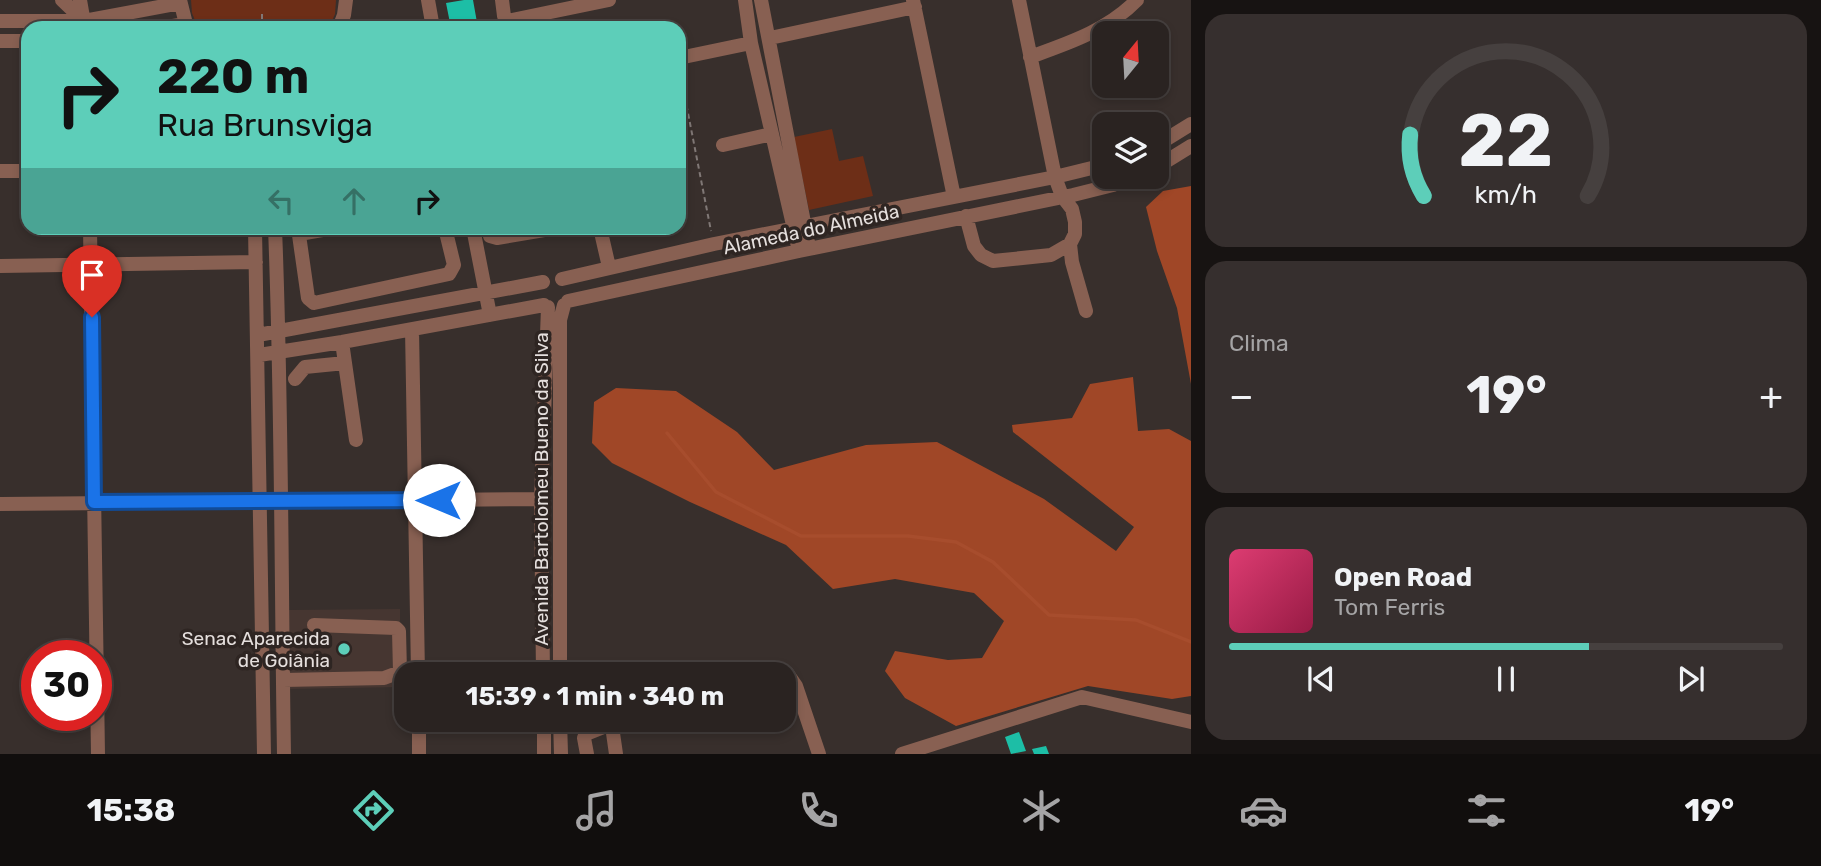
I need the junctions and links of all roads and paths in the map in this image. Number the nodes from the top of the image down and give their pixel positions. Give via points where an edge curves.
1 (62, 0) edge
2 (80, 0) edge
3 (345, 0) edge
4 (428, 0) edge
5 (502, 0) edge
6 (609, 0) edge
7 (745, 0) edge
8 (761, 0) edge
9 (1018, 0) edge
10 (1136, 0) edge
11 (180, 1) edge
12 (914, 3) edge
13 (262, 14) dead end
14 (0, 21) edge
15 (82, 21) edge
16 (84, 21) edge
17 (97, 21) edge
18 (185, 21) edge
19 (262, 21) edge
20 (342, 21) edge
21 (432, 21) edge
22 (21, 22) edge
23 (770, 38) junction
24 (0, 41) edge
25 (21, 41) edge
26 (751, 43) junction
27 (686, 57) edge
28 (1030, 57) junction
29 (686, 102) edge
30 (1191, 124) edge
31 (772, 134) junction
32 (1169, 138) edge
33 (723, 145) dead end
34 (1191, 146) edge
35 (1169, 160) edge
36 (1092, 168) edge
37 (0, 171) edge
38 (21, 171) edge
39 (1055, 177) junction
40 (1094, 189) edge
41 (1062, 196) junction
42 (954, 197) junction
43 (966, 216) junction
44 (799, 228) junction
45 (90, 235) edge
46 (256, 235) edge
47 (275, 235) edge
48 (300, 235) edge
49 (447, 235) edge
50 (474, 235) edge
51 (490, 235) edge
52 (515, 235) edge
53 (601, 235) edge
54 (714, 244) junction
55 (1070, 244) junction
56 (804, 249) junction
57 (256, 262) junction
58 (91, 264) junction
59 (0, 266) edge
60 (608, 267) junction
61 (562, 279) junction
62 (543, 282) junction
63 (486, 292) junction
64 (566, 303) junction
65 (546, 306) junction
66 (1086, 311) dead end
67 (490, 315) junction
68 (412, 329) junction
69 (279, 332) junction
70 (258, 335) junction
71 (342, 342) junction
72 (281, 353) junction
73 (259, 355) junction
74 (345, 363) junction
75 (295, 379) dead end
76 (356, 440) dead end
77 (541, 499) junction
78 (260, 500) junction
79 (280, 500) junction
80 (414, 500) junction
81 (94, 502) junction
82 (0, 504) edge
83 (314, 625) dead end
84 (418, 662) edge
85 (543, 662) edge
86 (560, 662) edge
87 (283, 680) junction
88 (796, 686) edge
89 (1191, 722) edge
90 (419, 732) edge
91 (544, 732) edge
92 (560, 732) edge
93 (590, 732) edge
94 (613, 732) edge
95 (98, 754) edge
96 (264, 754) edge
97 (284, 754) edge
98 (419, 754) edge
99 (544, 754) edge
100 (561, 754) edge
101 (587, 754) edge
102 (616, 754) edge
103 (819, 754) edge
104 (902, 754) edge

1 - 15 street
2 - 16 street
3 - 20 street
4 - 21 street
5 - 6 street via 507,20
7 - 26 street
8 - 23 street
9 - 28 street
10 - 28 street via 1121,16
11 - 17 street
11 - 18 street
12 - 23 street
12 - 42 street
13 - 19 path
14 - 22 street
23 - 44 street
24 - 25 street
26 - 27 street
26 - 31 street
28 - 39 street
29 - 54 path
30 - 32 street
31 - 33 street
31 - 44 street
34 - 35 street
36 - 39 street, Alameda do Almeida
37 - 38 street
39 - 41 street
39 - 42 street, Alameda do Almeida
40 - 41 street, Alameda do Almeida
41 - 43 street, Alameda do Almeida
41 - 55 street via 1075,222
42 - 44 street, Alameda do Almeida
43 - 55 street via 974,246 993,261 1051,255
43 - 56 street, Alameda do Almeida
44 - 54 street, Alameda do Almeida
44 - 56 street
45 - 58 street
46 - 57 street
47 - 69 street
48 - 49 street via 308,298 316,303 449,274 454,265
50 - 63 street
51 - 52 street
53 - 60 street
54 - 60 street, Alameda do Almeida
55 - 66 street
56 - 64 street, Alameda do Almeida
57 - 58 street
57 - 70 street
58 - 59 street
58 - 81 street
60 - 61 street, Alameda do Almeida
61 - 62 street via 552,277
61 - 64 street via 570,293
62 - 63 street
62 - 65 street via 539,298
63 - 67 street
63 - 69 street
64 - 65 street via 556,309
64 - 86 street, Avenida Bartolomeu Bueno da Silva via 560,320
65 - 67 street
65 - 77 street, Avenida Bartolomeu Bueno da Silva
67 - 68 street
68 - 71 street
68 - 80 street
69 - 70 street
69 - 72 street
70 - 73 street
71 - 72 street
71 - 74 street
72 - 73 street
72 - 79 street
73 - 78 street
74 - 75 street via 305,367
74 - 76 street
77 - 80 street
77 - 85 street, Avenida Bartolomeu Bueno da Silva
78 - 79 street
78 - 81 street
78 - 96 street
79 - 80 street
79 - 87 street
80 - 84 street
81 - 82 street
81 - 95 street
83 - 87 street via 396,628 400,672 384,678
87 - 97 street
88 - 103 street
89 - 104 street via 1082,696
90 - 98 street
91 - 99 street
92 - 100 street
93 - 101 street via 584,738
94 - 102 street

